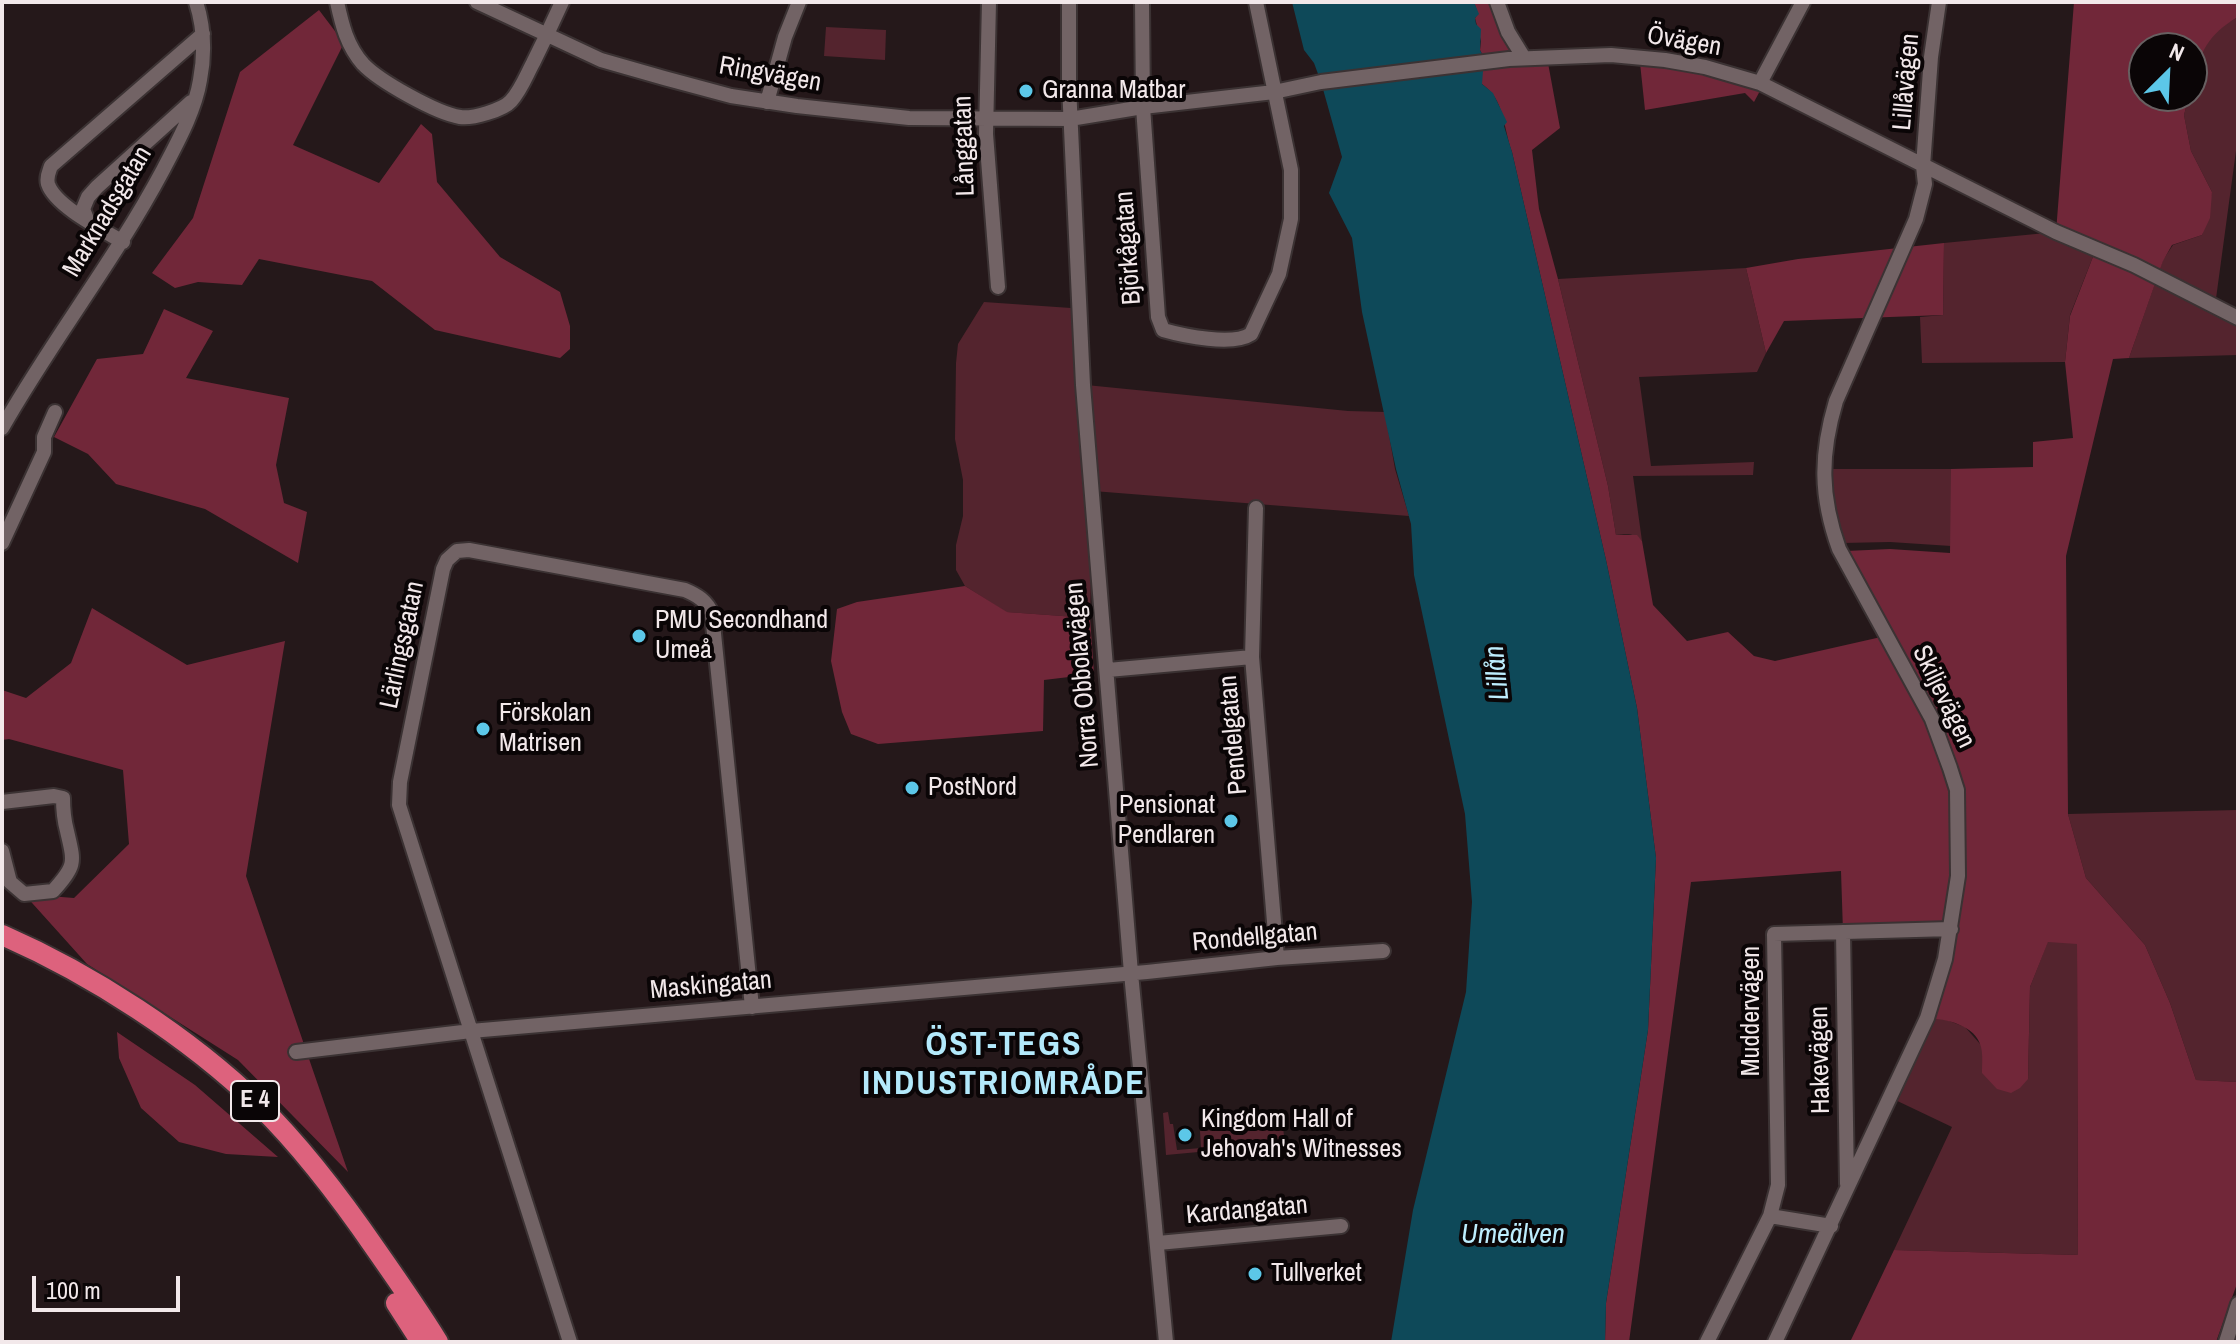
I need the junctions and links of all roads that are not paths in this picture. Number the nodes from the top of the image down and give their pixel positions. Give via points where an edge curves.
1 (196, 2) edge
2 (337, 2) edge
3 (477, 2) edge
4 (562, 2) edge
5 (799, 2) edge
6 (989, 2) edge
7 (1069, 2) edge
8 (1142, 2) edge
9 (1256, 2) edge
10 (1497, 2) edge
11 (1803, 2) edge
12 (1939, 2) edge
13 (203, 34) junction
14 (547, 34) junction
15 (1516, 58) junction
16 (1760, 83) junction
17 (1274, 92) junction
18 (194, 99) junction
19 (767, 102) junction
20 (1143, 107) junction
21 (986, 118) junction
22 (1070, 119) junction
23 (1923, 166) junction
24 (87, 219) junction
25 (123, 242) junction
26 (998, 287) dead end
27 (2238, 318) edge
28 (55, 412) dead end
29 (2, 428) edge
30 (1256, 508) dead end
31 (2, 543) edge
32 (1252, 657) junction
33 (1108, 670) junction
34 (2, 802) edge
35 (2, 851) edge
36 (1951, 929) junction
37 (1843, 932) junction
38 (2, 935) edge
39 (2, 947) edge
40 (1383, 951) dead end
41 (1277, 958) junction
42 (1131, 973) junction
43 (752, 1007) junction
44 (471, 1031) junction
45 (296, 1052) dead end
46 (1847, 1188) junction
47 (1770, 1216) junction
48 (1341, 1226) dead end
49 (1831, 1226) junction
50 (1158, 1243) junction
51 (2238, 1304) edge
52 (421, 1342) edge
53 (438, 1342) edge
54 (570, 1342) edge
55 (1166, 1342) edge
56 (1707, 1342) edge
57 (1775, 1342) edge
58 (2226, 1342) edge

1 - 13 street, Marknadsgatan
2 - 14 street via 349,46 364,65 393,86 462,118 510,103
3 - 14 street, Ringvägen
4 - 14 street
5 - 19 street
6 - 21 street, Långgatan
7 - 22 street, Norra Obbolavägen
8 - 20 street
9 - 17 street
10 - 15 street
11 - 16 street
12 - 23 street, Lillåvägen
13 - 18 street, Marknadsgatan
13 - 24 street via 51,166 51,190
14 - 19 street, Ringvägen via 601,60
15 - 16 street, Övägen via 1639,57 1705,67
15 - 17 street, Övägen
16 - 23 street, Övägen
17 - 20 street, Övägen
17 - 20 street, Björkågatan via 1291,170 1291,219 1279,274 1251,334 1236,341 1163,330
18 - 24 street via 97,187 83,209
18 - 25 street, Marknadsgatan
19 - 21 street, Ringvägen via 909,118
20 - 22 street, Övägen
21 - 22 street, Ringvägen
21 - 26 street, Långgatan
22 - 33 street, Norra Obbolavägen via 1083,385
23 - 27 street, Övägen
23 - 36 street, Skiljevägen via 1925,184 1916,219 1836,401 1823,471 1839,549 1932,719 1954,779 1958,876
24 - 25 street
25 - 29 street, Marknadsgatan
28 - 31 street via 44,452
30 - 32 street, Pendelgatan
32 - 33 street
32 - 41 street, Pendelgatan
33 - 42 street, Norra Obbolavägen
34 - 35 street via 63,798 74,854 71,868 53,891 24,894 10,882
36 - 37 street, Muddervägen
36 - 46 street, Skiljevägen via 1927,1018
37 - 46 street, Hakevägen
37 - 47 street, Muddervägen via 1774,934 1778,1185
38 - 53 highway, E 4 via 144,1013 258,1104 328,1183
39 - 52 highway, E 4 via 146,1029 253,1117 342,1222
40 - 41 street, Rondellgatan
41 - 42 street, Rondellgatan
42 - 43 street, Maskingatan
42 - 50 street, Norra Obbolavägen
43 - 44 street, Maskingatan
43 - 44 street, Lärlingsgatan via 709,607 685,590 457,551 443,569 399,805
44 - 45 street, Maskingatan
44 - 54 street, Lärlingsgatan
46 - 49 street, Skiljevägen
47 - 49 street
47 - 56 street, Muddervägen
48 - 50 street, Kardangatan
49 - 57 street, Skiljevägen
50 - 55 street, Norra Obbolavägen
51 - 58 street

